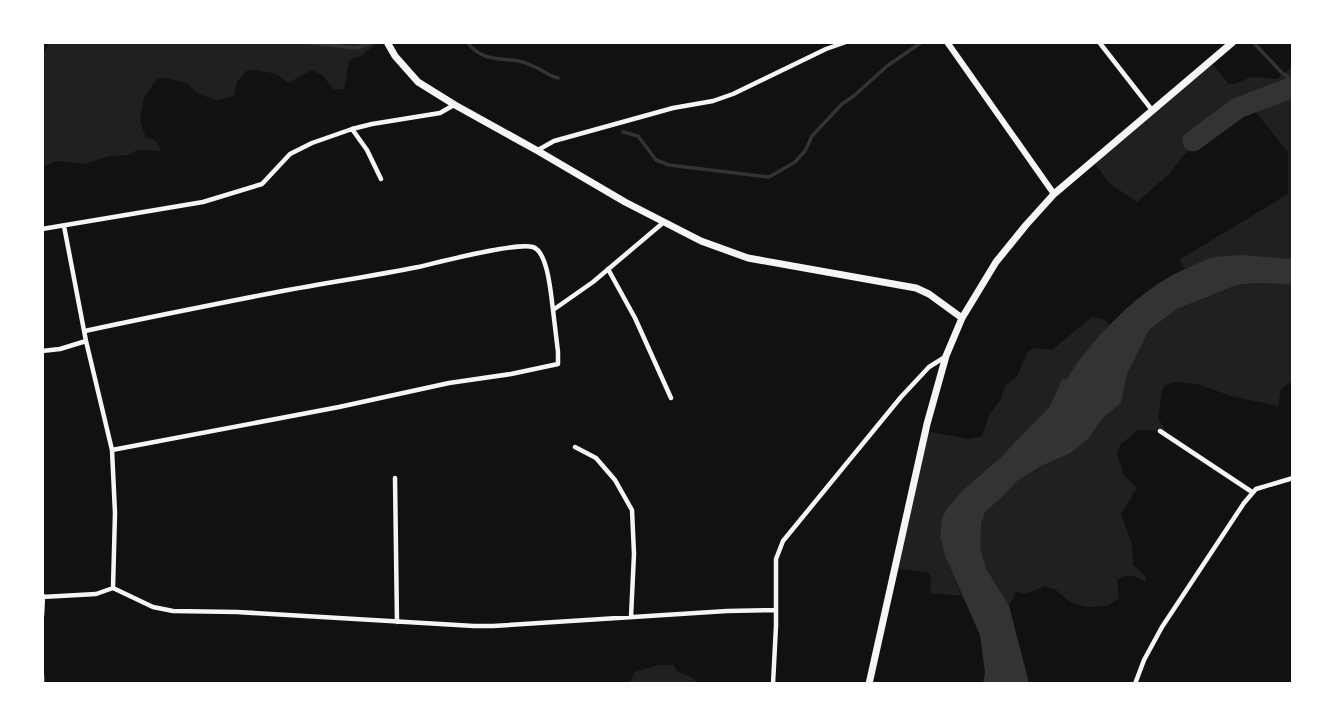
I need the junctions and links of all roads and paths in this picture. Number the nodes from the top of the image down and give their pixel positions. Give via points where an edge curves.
1 (387, 42) edge
2 (846, 42) edge
3 (947, 42) edge
4 (1099, 42) edge
5 (1233, 42) edge
6 (455, 105) junction
7 (1152, 110) junction
8 (352, 129) junction
9 (538, 151) junction
10 (381, 179) dead end
11 (1054, 194) junction
12 (664, 222) junction
13 (64, 226) junction
14 (42, 229) edge
15 (608, 269) junction
16 (553, 310) junction
17 (962, 318) junction
18 (85, 331) junction
19 (86, 341) junction
20 (42, 351) edge
21 (946, 356) junction
22 (671, 398) dead end
23 (1160, 431) dead end
24 (575, 447) dead end
25 (112, 450) junction
26 (396, 478) dead end
27 (1293, 478) edge
28 (1252, 492) junction
29 (113, 588) junction
30 (43, 597) edge
31 (776, 610) junction
32 (42, 616) edge
33 (631, 617) junction
34 (397, 622) junction
35 (42, 676) edge
36 (42, 684) edge
37 (773, 684) edge
38 (869, 684) edge
39 (1135, 684) edge

1 - 6 main road via 418,82
2 - 9 street via 733,94 554,141
3 - 11 street
4 - 7 street
5 - 7 main road
6 - 8 street via 440,113
6 - 9 main road
7 - 11 main road
8 - 10 street
8 - 13 street via 290,154 262,184 203,202
9 - 12 main road
11 - 17 main road via 996,262
12 - 15 street
12 - 17 main road via 748,258 916,288
13 - 14 street
13 - 18 street
15 - 16 street
15 - 22 street
16 - 18 street via 545,263 540,251 527,247
16 - 25 street via 558,364
17 - 21 main road
18 - 19 street
19 - 20 street
19 - 25 street
21 - 31 street via 901,397 783,541 776,559
21 - 38 main road
23 - 28 street
24 - 33 street via 596,458 632,510
25 - 29 street
26 - 34 street
27 - 28 street
28 - 39 street via 1162,627
29 - 30 street via 96,594
29 - 34 street via 173,611
30 - 32 street
31 - 33 street
31 - 37 street
33 - 34 street via 493,626
35 - 36 street

